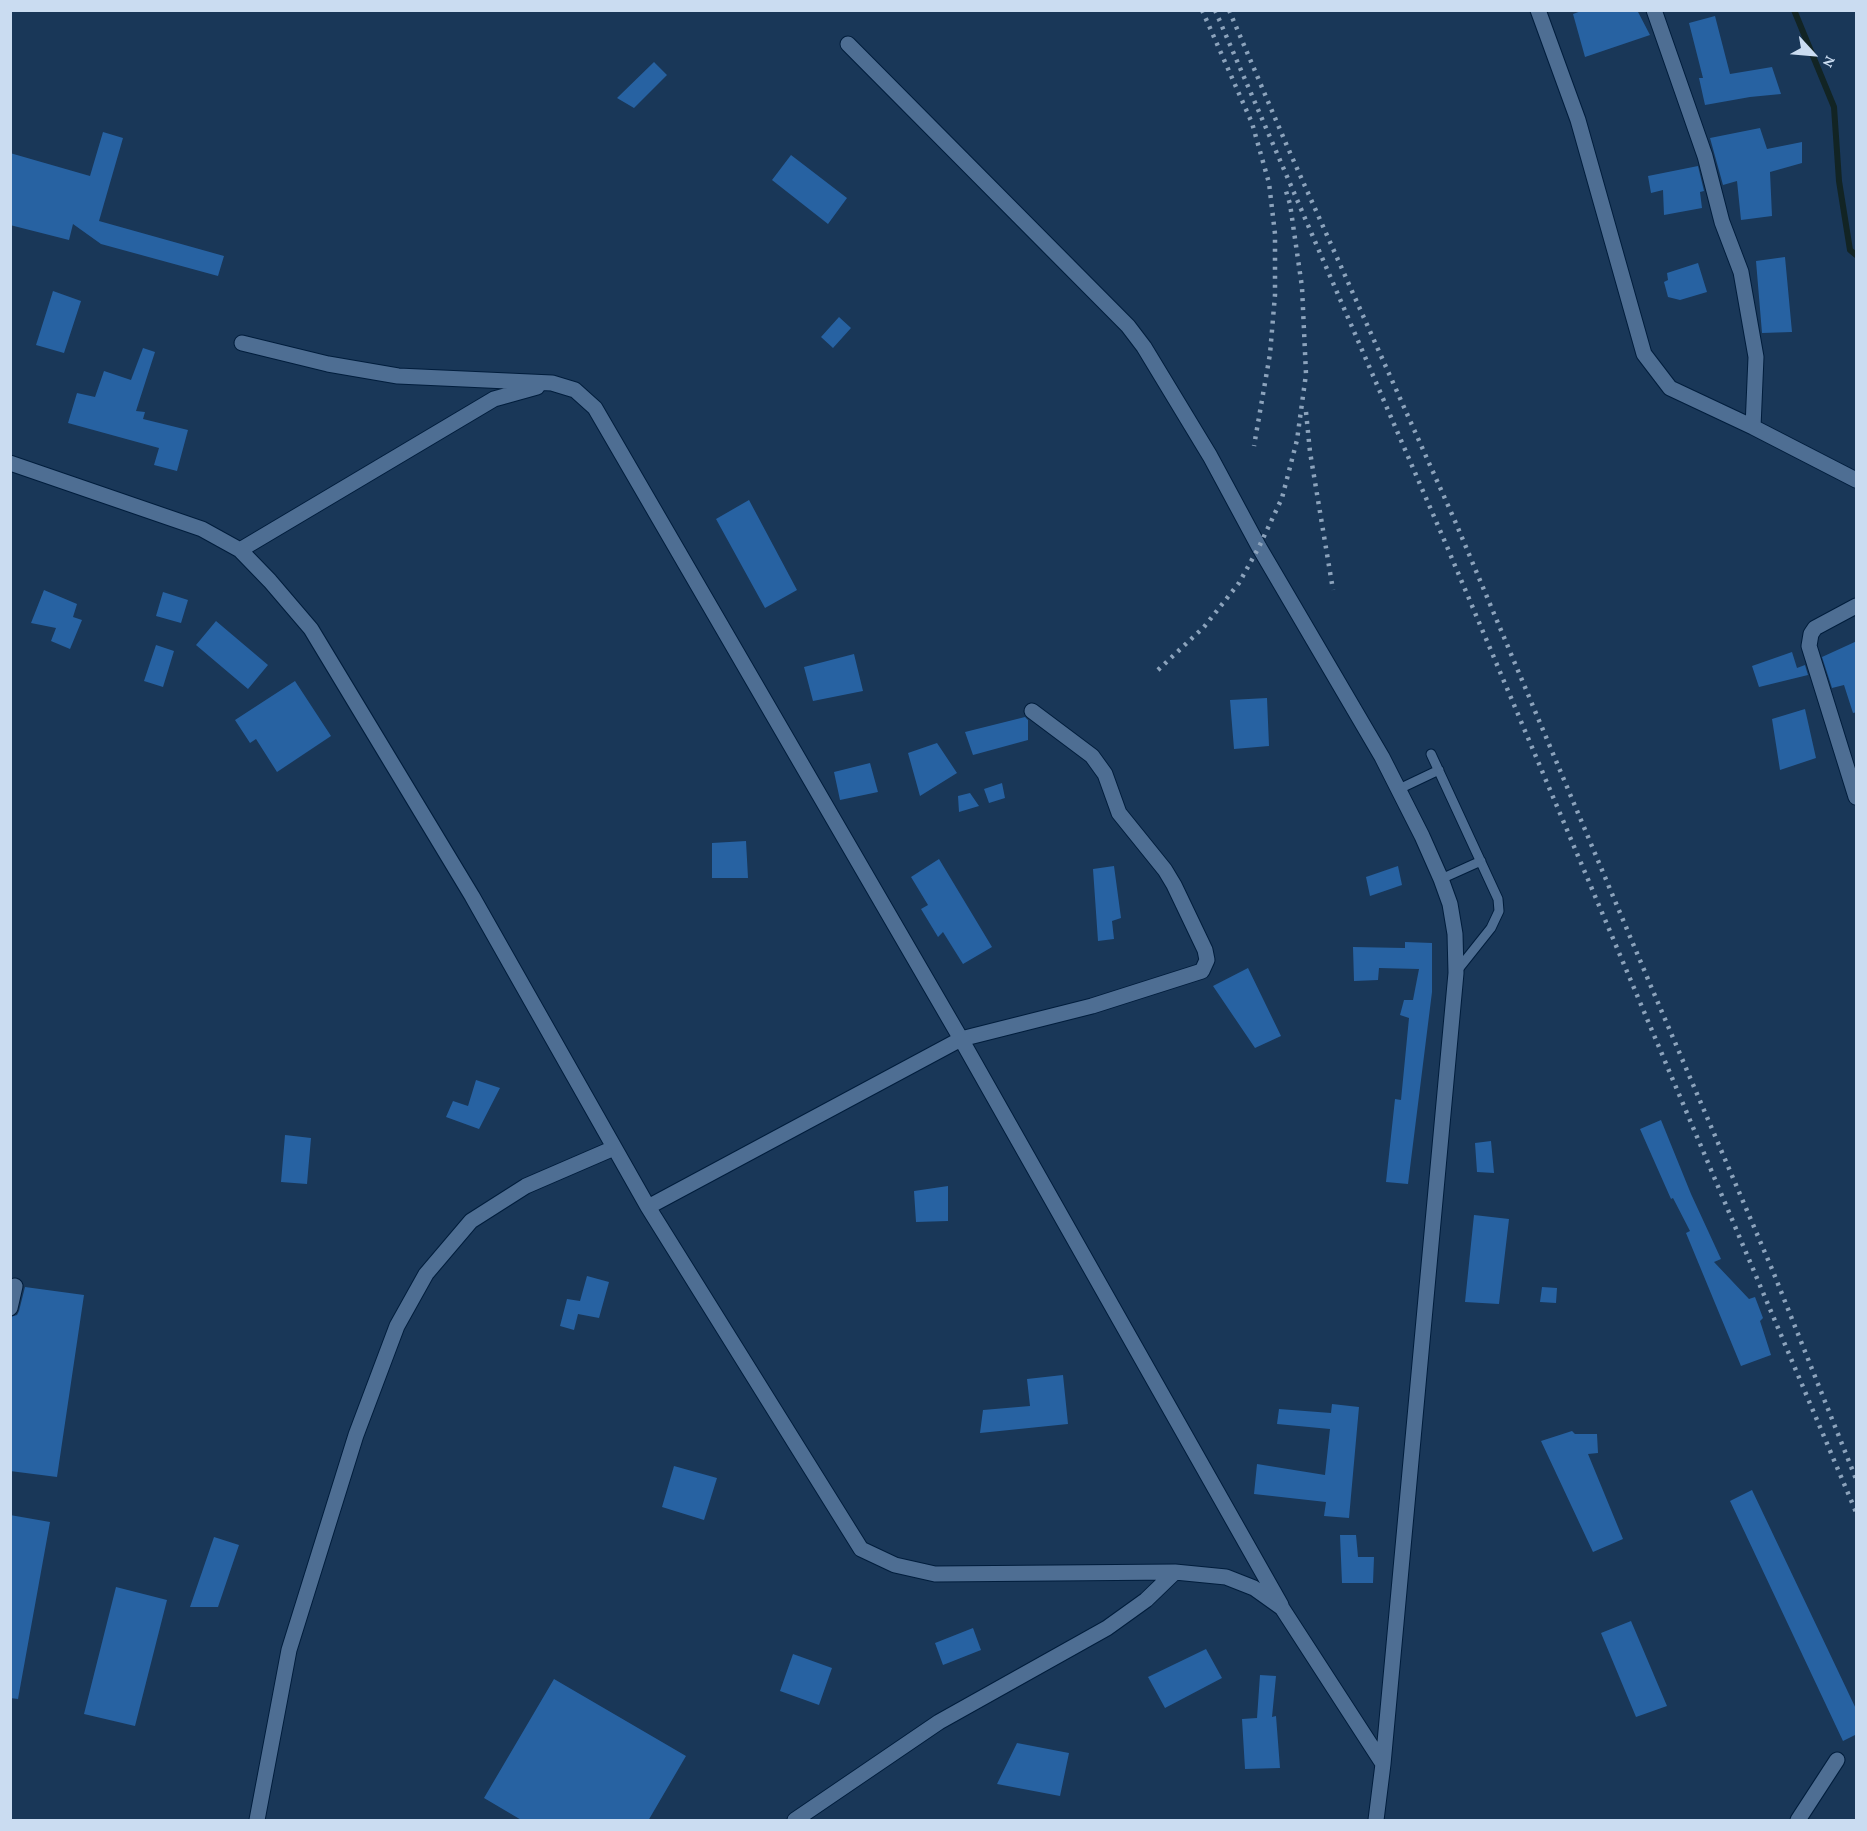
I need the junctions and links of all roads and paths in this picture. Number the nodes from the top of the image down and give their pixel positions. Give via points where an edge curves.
1 (1538, 10) edge
2 (1654, 10) edge
3 (848, 44) dead end
4 (242, 343) dead end
5 (552, 383) junction
6 (1754, 427) junction
7 (10, 463) edge
8 (1857, 480) edge
9 (240, 550) junction
10 (1857, 606) edge
11 (1032, 711) dead end
12 (1431, 754) dead end
13 (1439, 770) junction
14 (1399, 789) junction
15 (1857, 797) edge
16 (1480, 861) junction
17 (1442, 879) junction
18 (1456, 973) junction
19 (961, 1039) junction
20 (614, 1148) junction
21 (648, 1207) junction
22 (15, 1286) dead end
23 (10, 1308) edge
24 (1175, 1572) junction
25 (1282, 1608) junction
26 (1837, 1760) dead end
27 (1383, 1764) junction
28 (257, 1821) edge
29 (795, 1821) edge
30 (1376, 1821) edge
31 (1798, 1821) edge

1 - 6 street via 1578,120 1644,354 1670,388
2 - 6 street via 1741,272 1756,357
3 - 14 street via 1128,326 1144,347
4 - 5 street via 398,376
5 - 9 street via 494,399
5 - 19 street via 575,390 595,408
6 - 8 street
7 - 9 street via 201,530
9 - 20 street via 311,629 472,896
10 - 15 street via 1815,628 1809,646
11 - 19 street via 1092,756 1105,774 1119,813 1174,885 1207,960 1202,971 1092,1006
12 - 13 lane
13 - 14 lane
13 - 16 lane
14 - 17 street
16 - 17 lane
16 - 18 lane via 1498,899 1499,911 1491,928
17 - 18 street via 1455,933
18 - 27 street
19 - 21 street
19 - 25 street
20 - 21 street
20 - 28 street via 526,1186 471,1221 426,1274 397,1326 356,1435 289,1650
21 - 24 street via 861,1549 894,1565 935,1574
22 - 23 street
24 - 25 street via 1226,1577 1254,1588
24 - 29 street via 1146,1600 1107,1628 939,1722
25 - 27 street
26 - 31 street
27 - 30 street

